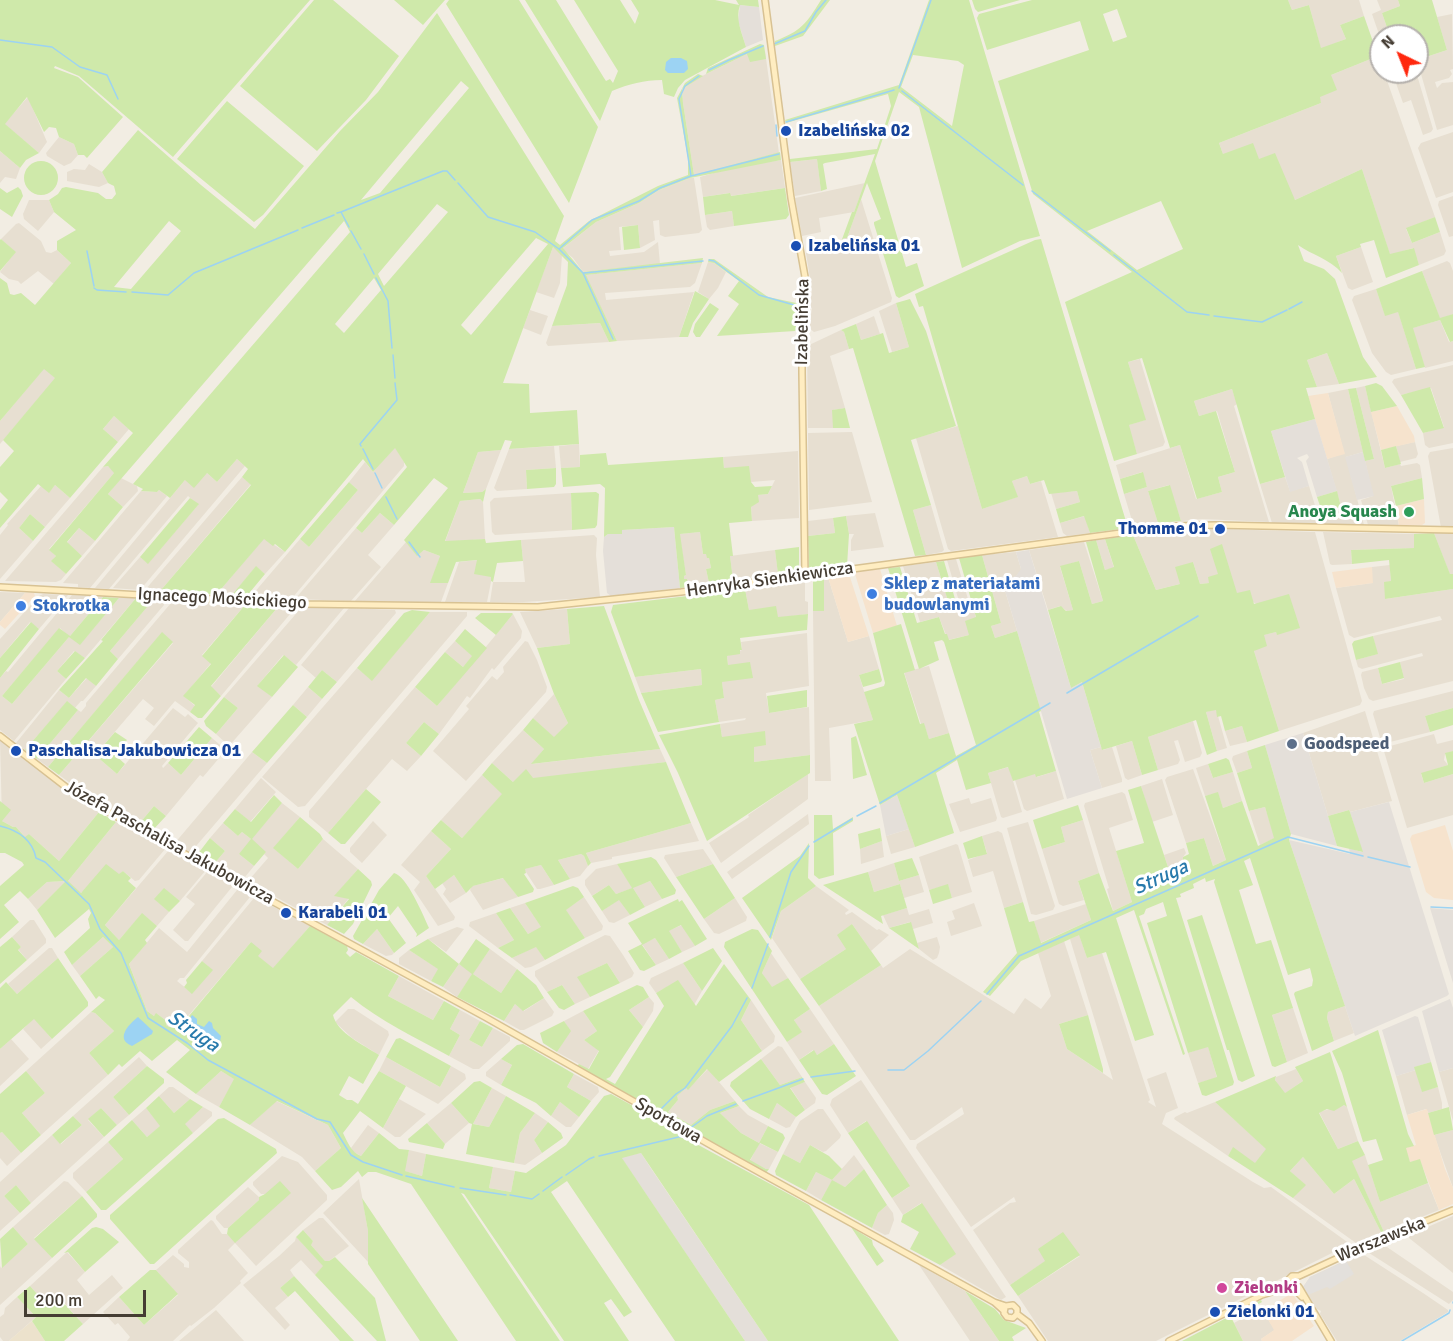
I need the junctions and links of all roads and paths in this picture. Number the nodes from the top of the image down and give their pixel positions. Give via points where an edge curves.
1 (765, 0) edge
2 (1453, 530) edge
3 (805, 575) junction
4 (0, 587) edge
5 (336, 605) joint
6 (0, 736) edge
7 (343, 941) joint
8 (1453, 1210) edge
9 (1294, 1284) junction
10 (1005, 1308) junction
11 (1017, 1314) junction
12 (1042, 1341) edge
13 (1169, 1341) edge
14 (1331, 1341) edge

1 - 3 street, Izabelińska via 807,288 802,334
2 - 3 street, Henryka Sienkiewicza via 1173,526
3 - 5 street, Henryka Sienkiewicza via 538,607
4 - 5 street, Ignacego Mościckiego
6 - 7 street, Józefa Paschalisa Jakubowicza via 75,794
7 - 10 street, Sportowa
8 - 9 street, Warszawska via 1310,1271
9 - 13 street
9 - 14 street
10 - 11 street via 1015,1306
10 - 11 street via 1004,1315 1009,1318
11 - 12 street

